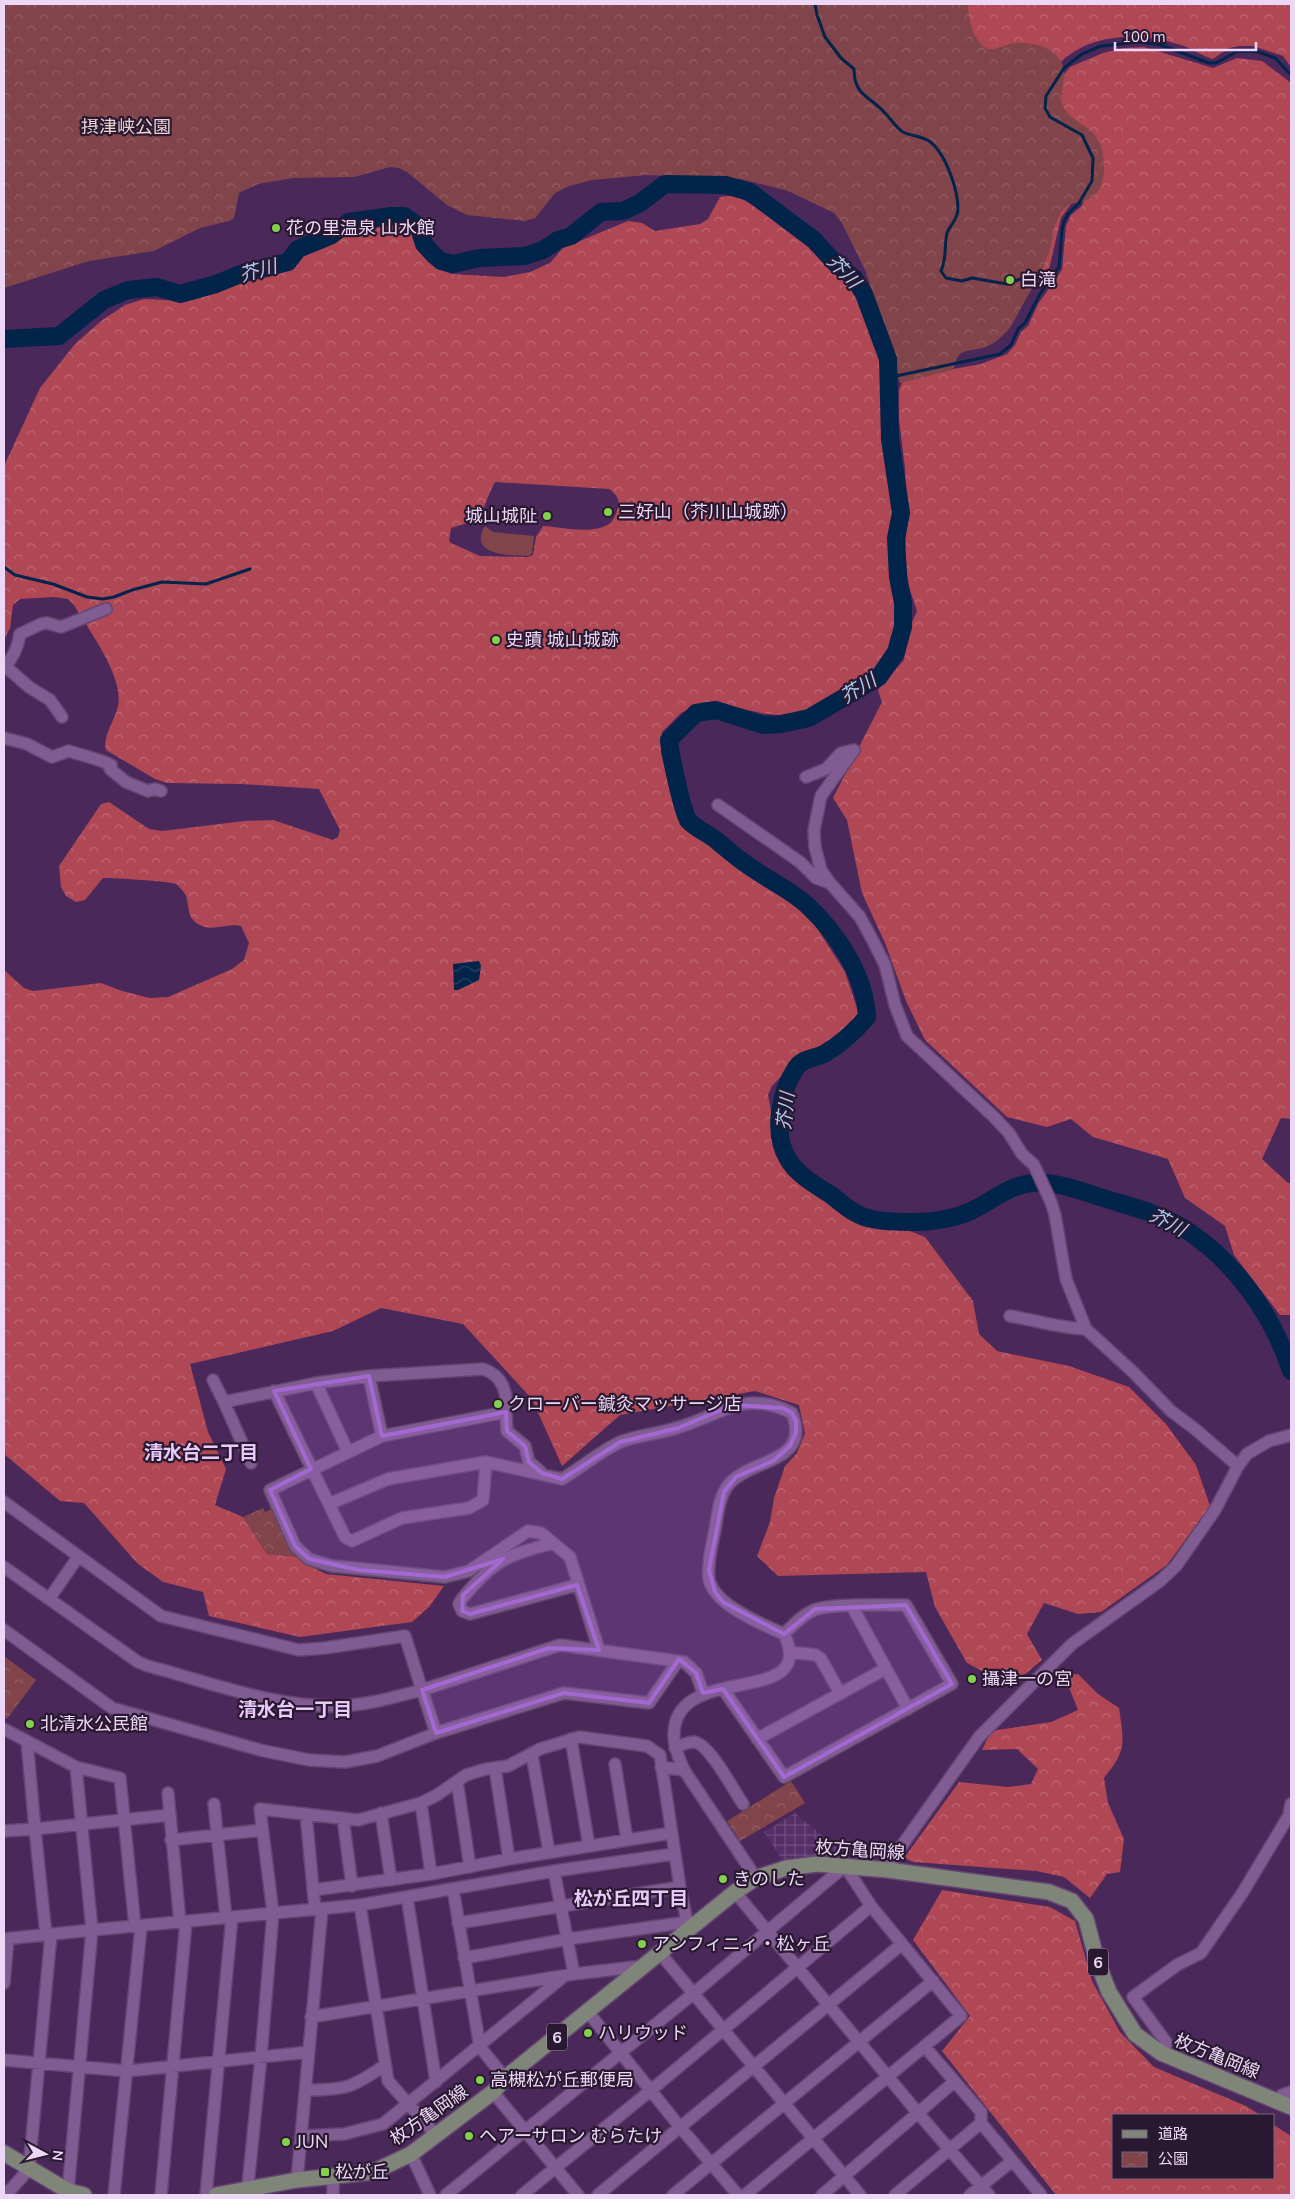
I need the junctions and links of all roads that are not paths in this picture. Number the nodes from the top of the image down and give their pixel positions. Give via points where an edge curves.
1 (106, 609) dead end
2 (4, 667) edge
3 (62, 717) dead end
4 (4, 738) edge
5 (806, 777) dead end
6 (160, 791) dead end
7 (718, 805) dead end
8 (830, 883) junction
9 (1010, 1316) dead end
10 (1086, 1329) junction
11 (369, 1376) junction
12 (213, 1380) dead end
13 (316, 1383) junction
14 (274, 1391) junction
15 (224, 1402) junction
16 (506, 1412) junction
17 (1291, 1435) edge
18 (382, 1436) junction
19 (348, 1452) junction
20 (486, 1462) junction
21 (251, 1463) dead end
22 (1238, 1466) junction
23 (311, 1469) junction
24 (542, 1473) junction
25 (4, 1502) edge
26 (330, 1504) junction
27 (552, 1543) junction
28 (78, 1557) junction
29 (4, 1568) edge
30 (577, 1585) junction
31 (49, 1599) junction
32 (852, 1606) junction
33 (4, 1630) edge
34 (784, 1634) junction
35 (599, 1650) junction
36 (790, 1652) junction
37 (678, 1661) junction
38 (885, 1669) junction
39 (723, 1689) junction
40 (422, 1690) junction
41 (840, 1693) junction
42 (702, 1694) junction
43 (908, 1709) junction
44 (4, 1729) edge
45 (436, 1733) junction
46 (758, 1739) junction
47 (571, 1740) junction
48 (27, 1741) junction
49 (675, 1748) junction
50 (532, 1755) junction
51 (615, 1764) dead end
52 (76, 1766) junction
53 (661, 1767) junction
54 (495, 1768) junction
55 (684, 1770) junction
56 (457, 1781) junction
57 (168, 1793) dead end
58 (421, 1802) junction
59 (214, 1804) dead end
60 (743, 1804) dead end
61 (1291, 1804) edge
62 (381, 1813) junction
63 (306, 1814) junction
64 (170, 1815) junction
65 (343, 1818) junction
66 (125, 1819) junction
67 (81, 1824) junction
68 (35, 1829) junction
69 (262, 1830) junction
70 (4, 1831) edge
71 (670, 1833) junction
72 (216, 1836) junction
73 (171, 1840) junction
74 (627, 1840) junction
75 (589, 1846) junction
76 (549, 1852) junction
77 (674, 1854) junction
78 (509, 1859) junction
79 (845, 1866) junction
80 (470, 1867) junction
81 (888, 1870) junction
82 (554, 1871) junction
83 (431, 1874) junction
84 (756, 1878) junction
85 (391, 1880) junction
86 (352, 1886) junction
87 (680, 1887) junction
88 (452, 1889) junction
89 (313, 1890) junction
90 (735, 1892) junction
91 (407, 1897) junction
92 (360, 1905) junction
93 (871, 1906) junction
94 (562, 1907) junction
95 (318, 1909) junction
96 (273, 1913) junction
97 (229, 1918) junction
98 (183, 1922) junction
99 (458, 1923) junction
100 (688, 1924) junction
101 (138, 1927) junction
102 (92, 1930) junction
103 (768, 1931) junction
104 (48, 1935) junction
105 (6, 1939) edge
106 (568, 1939) junction
107 (902, 1944) junction
108 (660, 1953) junction
109 (464, 1958) junction
110 (643, 1966) junction
111 (797, 1967) junction
112 (569, 1975) junction
113 (933, 1981) junction
114 (4, 1983) edge
115 (469, 1992) junction
116 (694, 1993) junction
117 (424, 1999) junction
118 (828, 2004) junction
119 (376, 2006) junction
120 (588, 2012) junction
121 (312, 2017) junction
122 (723, 2030) junction
123 (858, 2040) junction
124 (480, 2047) junction
125 (925, 2047) junction
126 (309, 2052) junction
127 (1161, 2053) junction
128 (620, 2054) junction
129 (261, 2057) junction
130 (4, 2060) edge
131 (219, 2061) junction
132 (40, 2063) junction
133 (174, 2065) junction
134 (384, 2065) junction
135 (80, 2066) junction
136 (753, 2067) junction
137 (128, 2071) junction
138 (889, 2077) junction
139 (505, 2078) junction
140 (436, 2082) junction
141 (954, 2082) junction
142 (306, 2090) junction
143 (650, 2091) junction
144 (493, 2092) junction
145 (1291, 2092) edge
146 (784, 2104) junction
147 (1285, 2104) edge
148 (408, 2105) junction
149 (918, 2113) junction
150 (981, 2123) junction
151 (680, 2127) junction
152 (526, 2132) junction
153 (436, 2135) junction
154 (301, 2136) junction
155 (814, 2140) junction
156 (950, 2148) junction
157 (4, 2153) edge
158 (411, 2154) junction
159 (1012, 2161) junction
160 (711, 2163) junction
161 (554, 2168) junction
162 (29, 2169) junction
163 (333, 2177) junction
164 (845, 2177) junction
165 (297, 2180) junction
166 (982, 2186) junction
167 (68, 2191) junction
168 (247, 2192) edge
169 (6, 2195) edge
170 (84, 2195) edge
171 (114, 2195) edge
172 (161, 2195) edge
173 (206, 2195) edge
174 (216, 2195) edge
175 (333, 2195) edge
176 (430, 2195) edge
177 (446, 2195) edge
178 (522, 2195) edge
179 (578, 2195) edge
180 (598, 2195) edge
181 (672, 2195) edge
182 (738, 2195) edge
183 (745, 2195) edge
184 (822, 2195) edge
185 (860, 2195) edge
186 (895, 2195) edge
187 (970, 2195) edge
188 (989, 2195) edge
189 (1041, 2195) edge

1 - 2 street via 61,627 47,623 27,630 20,634 12,659
2 - 3 street via 50,700
4 - 6 street via 27,744 52,757 69,751 92,756 111,765 110,769 126,782 148,791
5 - 8 street via 826,769 841,753 854,750 821,796 817,810 815,847
7 - 8 street via 800,862 816,878
8 - 10 street via 860,917 873,941 885,965 907,1036 994,1117 1037,1171 1056,1215 1066,1278
9 - 10 street via 1050,1322 1062,1328
10 - 22 street via 1171,1411
11 - 13 street
11 - 16 street via 483,1368 502,1383 507,1398
11 - 18 street
12 - 15 street
13 - 14 street
13 - 19 street
14 - 15 street
14 - 23 street
15 - 21 street
16 - 18 street
16 - 24 street via 507,1431 524,1446 529,1462
17 - 22 street via 1256,1447
18 - 19 street
19 - 23 street
20 - 24 street
20 - 26 street via 388,1479
20 - 26 street via 483,1500 469,1508 402,1518 352,1541 345,1538
22 - 81 street via 1214,1510 1176,1566 1072,1644 979,1737 898,1850
23 - 26 street
23 - 27 street via 270,1490 294,1546 309,1559 359,1570 445,1576 469,1571 528,1531 541,1533
24 - 34 street via 562,1479 620,1442 678,1428 733,1405 772,1406 792,1413 796,1432 784,1453 773,1461 746,1470 724,1492 709,1570 709,1580 723,1602
25 - 28 street
27 - 30 street via 570,1557
27 - 30 street via 510,1555 482,1575 463,1595 462,1611 470,1614
28 - 31 street
28 - 40 street via 161,1616 282,1647 299,1650 325,1648 405,1636
29 - 31 street
30 - 35 street
31 - 40 street via 138,1662 281,1701 339,1706
32 - 34 street via 815,1610
32 - 38 street
32 - 43 street via 906,1605 952,1684
33 - 45 street via 112,1708 260,1750 310,1760 344,1762 378,1756
34 - 36 street
35 - 37 street
35 - 40 street via 560,1645
36 - 39 street via 790,1661 779,1675
36 - 41 street via 816,1655 821,1659
37 - 42 street via 696,1673
37 - 45 street via 649,1703 564,1693
38 - 41 street
38 - 43 street
39 - 42 street
39 - 46 street
40 - 45 street
41 - 46 street
42 - 49 street via 692,1699 675,1722
43 - 46 street via 784,1777
44 - 48 street
47 - 50 street via 540,1749
47 - 53 street via 580,1737 647,1746 660,1755
47 - 75 street
48 - 52 street
48 - 68 street
49 - 55 street
49 - 60 street via 696,1742 702,1746
50 - 54 street
50 - 76 street
51 - 74 street
52 - 66 street via 120,1778
52 - 67 street
53 - 55 street
53 - 71 street
54 - 56 street via 466,1775
54 - 78 street
55 - 84 street
56 - 58 street
56 - 80 street
57 - 64 street
58 - 62 street
58 - 83 street
59 - 72 street
61 - 127 street via 1289,1815 1243,1892 1201,1953 1177,1965 1133,1998 1166,2042
62 - 65 street via 358,1820
62 - 85 street
63 - 65 street
63 - 69 street via 260,1809
63 - 89 street
64 - 66 street
64 - 73 street
65 - 86 street
66 - 67 street
66 - 101 street
67 - 68 street
67 - 102 street
68 - 70 street
68 - 104 street
69 - 72 street
69 - 96 street
71 - 74 street
71 - 77 street
72 - 73 street
72 - 97 street
73 - 98 street
74 - 75 street
75 - 76 street
76 - 78 street
77 - 82 street
77 - 87 street
78 - 80 street
79 - 81 main road, 枚方亀岡線 / 6
79 - 84 main road, 枚方亀岡線 / 6 via 817,1864 786,1868
79 - 93 street
79 - 103 street
80 - 83 street
81 - 127 main road, 枚方亀岡線 / 6 via 1049,1892 1072,1902 1086,1919 1109,1992 1134,2034
82 - 88 street
82 - 94 street
83 - 85 street
84 - 90 main road, 枚方亀岡線 / 6
85 - 86 street
86 - 89 street
87 - 94 street
87 - 100 street
88 - 91 street
88 - 99 street
89 - 95 street
90 - 100 main road, 枚方亀岡線 / 6
90 - 103 street
91 - 92 street
91 - 117 street
92 - 95 street
92 - 119 street
93 - 107 street
93 - 111 street
94 - 99 street
94 - 106 street
95 - 96 street
95 - 121 street
96 - 97 street
96 - 129 street
97 - 98 street
97 - 131 street
98 - 101 street
98 - 133 street
99 - 109 street
100 - 106 street
100 - 108 main road, 枚方亀岡線 / 6
101 - 102 street
101 - 137 street
102 - 104 street
102 - 135 street
103 - 111 street
103 - 116 street
104 - 105 street
104 - 132 street
105 - 114 street
106 - 109 street
106 - 112 street
107 - 113 street
107 - 118 street
108 - 110 main road, 枚方亀岡線 / 6
108 - 116 street
109 - 115 street
110 - 112 street
110 - 120 main road, 枚方亀岡線 / 6
111 - 118 street
111 - 122 street
112 - 115 street
112 - 124 street
113 - 123 street
113 - 125 street via 961,2016
115 - 117 street
115 - 124 street
116 - 122 street
116 - 128 street
117 - 119 street
117 - 140 street
118 - 123 street
118 - 136 street
119 - 121 street
119 - 134 street
120 - 128 street
120 - 139 main road, 枚方亀岡線 / 6
121 - 126 street
122 - 136 street
122 - 143 street
123 - 138 street
123 - 146 street
124 - 139 street
124 - 140 street
125 - 138 street
125 - 141 street
126 - 129 street
126 - 142 street
127 - 147 main road, 枚方亀岡線 / 6
128 - 143 street
128 - 152 street
129 - 131 street
129 - 168 street
130 - 132 street
131 - 133 street
131 - 173 street
132 - 135 street
132 - 162 street
133 - 137 street
133 - 172 street
134 - 142 street via 360,2083 346,2088
134 - 148 street via 388,2081
135 - 137 street
135 - 167 street
136 - 146 street
136 - 151 street
137 - 171 street
138 - 149 street
138 - 155 street
139 - 144 main road, 枚方亀岡線 / 6
140 - 148 street
141 - 149 street
141 - 150 street via 981,2112
142 - 154 street
143 - 151 street
143 - 161 street
144 - 152 street
144 - 153 main road, 枚方亀岡線 / 6
145 - 147 street via 1282,2095
146 - 155 street
146 - 160 street
148 - 153 street
148 - 154 street via 383,2124 370,2128 344,2134
149 - 156 street
149 - 164 street
150 - 156 street
150 - 159 street
151 - 160 street
151 - 180 street
152 - 161 street
152 - 177 street
153 - 158 main road, 枚方亀岡線 / 6
154 - 165 street
155 - 164 street
155 - 183 street
156 - 166 street
156 - 186 street
157 - 162 main road
158 - 163 main road, 枚方亀岡線 / 6 via 374,2172
158 - 176 street
159 - 166 street
159 - 189 street
160 - 181 street
160 - 182 street
161 - 178 street
161 - 179 street
162 - 167 main road
162 - 169 street
163 - 165 main road, 枚方亀岡線 / 6
163 - 175 street
164 - 184 street
164 - 185 street
165 - 168 main road, 枚方亀岡線 / 6
166 - 187 street
166 - 188 street
167 - 170 main road
168 - 174 main road, 枚方亀岡線 / 6

